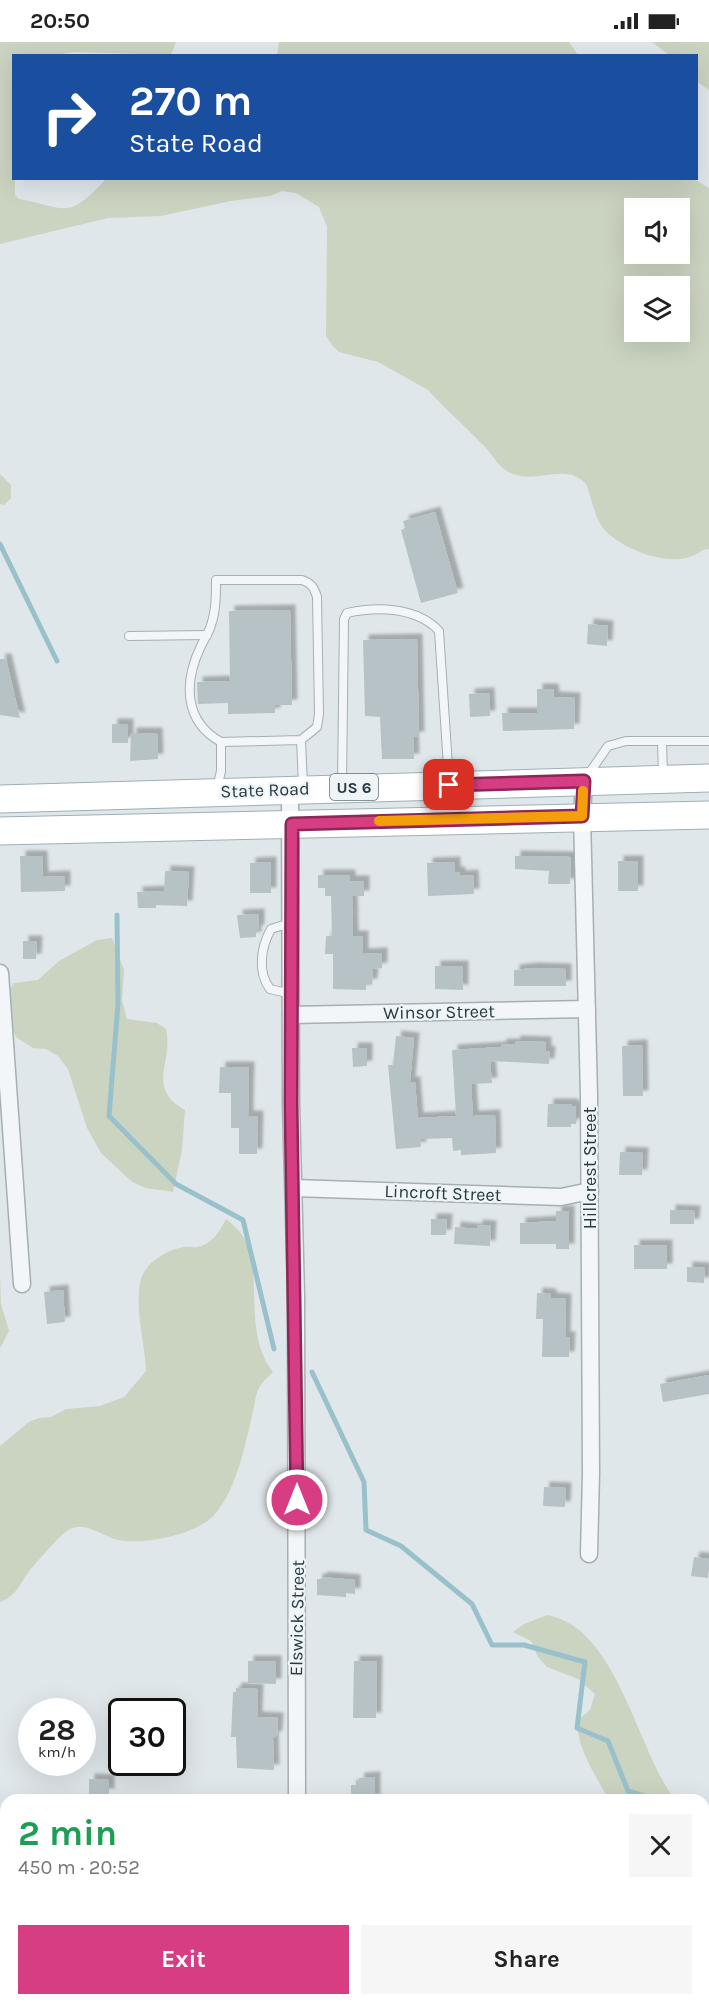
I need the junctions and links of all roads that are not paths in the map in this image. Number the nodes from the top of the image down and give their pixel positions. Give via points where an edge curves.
1 (207, 635) junction
2 (129, 636) dead end
3 (301, 740) junction
4 (221, 741) junction
5 (662, 741) junction
6 (709, 741) edge
7 (709, 778) edge
8 (663, 780) junction
9 (584, 781) junction
10 (449, 785) junction
11 (342, 788) junction
12 (297, 789) junction
13 (216, 791) junction
14 (0, 799) edge
15 (709, 814) edge
16 (582, 816) junction
17 (292, 824) junction
18 (0, 831) edge
19 (290, 922) junction
20 (0, 973) edge
21 (291, 994) junction
22 (587, 1009) junction
23 (291, 1015) junction
24 (294, 1188) junction
25 (590, 1191) junction
26 (22, 1284) dead end
27 (589, 1554) dead end
28 (297, 1794) edge

1 - 2 lane
1 - 3 lane via 215,605 216,580 310,583 317,597 319,714 317,728
1 - 4 lane via 191,672 189,706 211,736
3 - 4 lane
3 - 12 lane
4 - 13 lane
5 - 6 lane
5 - 8 lane
5 - 9 lane via 626,741 608,746
7 - 8 main road, State Road / US 6
8 - 9 main road, State Road / US 6
9 - 10 main road, State Road / US 6
9 - 16 street, Hillcrest Street
10 - 11 main road, State Road / US 6
10 - 11 lane via 439,631 410,613 360,610 347,613 344,619
11 - 12 main road, State Road / US 6
12 - 13 main road, State Road / US 6
12 - 17 street, Elswick Street
13 - 14 main road, State Road / US 6
15 - 16 main road, State Road / US 6
16 - 17 main road, State Road / US 6
16 - 22 street, Hillcrest Street
17 - 18 main road, State Road / US 6
17 - 19 street, Elswick Street
19 - 21 street, Elswick Street
19 - 21 lane via 271,929 263,942 262,964 270,989
20 - 26 street
21 - 23 street, Elswick Street
22 - 23 street, Winsor Street
22 - 25 street, Hillcrest Street
23 - 24 street, Elswick Street
24 - 25 street, Lincroft Street via 561,1197
24 - 28 street, Elswick Street
25 - 27 street, Hillcrest Street

